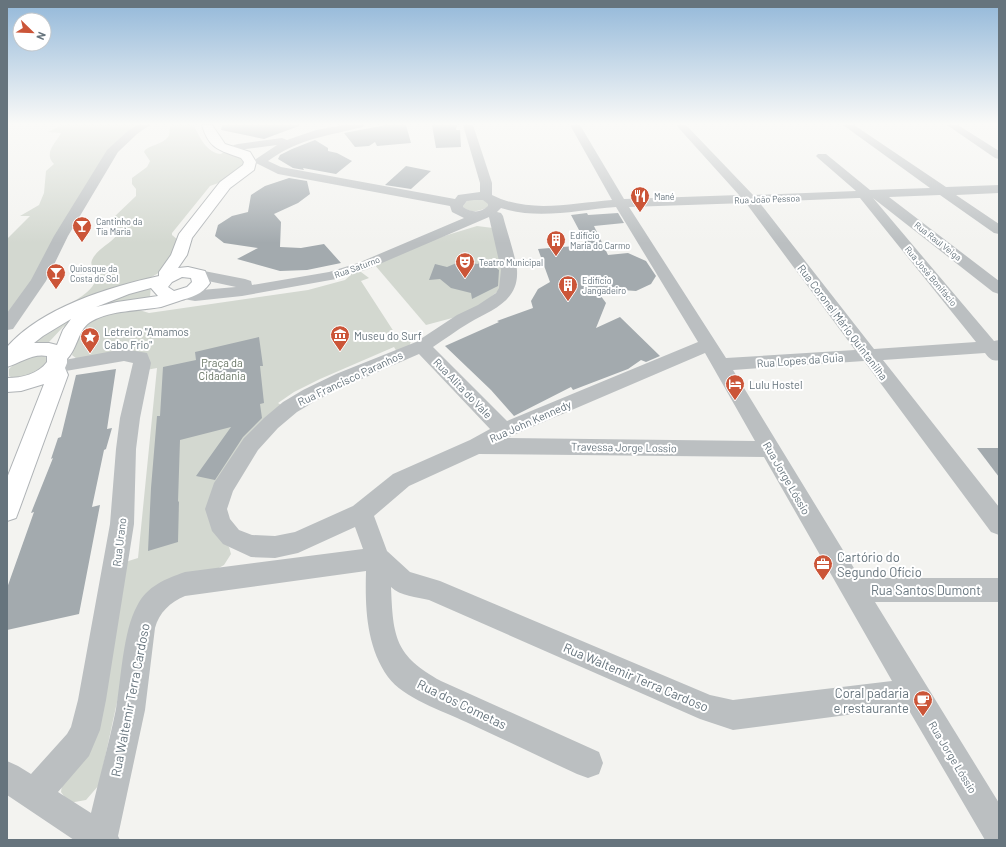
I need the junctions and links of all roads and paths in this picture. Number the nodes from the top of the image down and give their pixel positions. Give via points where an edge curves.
1 (104, 165) edge
2 (249, 165) edge
3 (258, 165) edge
4 (267, 165) edge
5 (480, 165) edge
6 (598, 165) edge
7 (718, 165) edge
8 (833, 165) edge
9 (907, 165) edge
10 (278, 170) junction
11 (251, 174) junction
12 (999, 189) edge
13 (945, 191) junction
14 (869, 194) junction
15 (750, 200) junction
16 (620, 204) junction
17 (457, 206) junction
18 (488, 208) junction
19 (446, 230) junction
20 (999, 230) edge
21 (197, 274) junction
22 (165, 278) junction
23 (263, 287) junction
24 (999, 289) edge
25 (178, 296) junction
26 (7, 325) edge
27 (708, 345) junction
28 (422, 346) junction
29 (996, 350) edge
30 (867, 355) junction
31 (7, 361) edge
32 (56, 362) junction
33 (721, 366) junction
34 (7, 385) edge
35 (504, 431) junction
36 (477, 446) junction
37 (770, 449) junction
38 (7, 510) edge
39 (361, 513) junction
40 (999, 525) edge
41 (378, 558) junction
42 (853, 590) junction
43 (999, 590) edge
44 (915, 692) junction
45 (588, 763) dead end
46 (7, 777) edge
47 (34, 795) junction
48 (999, 833) edge
49 (102, 839) edge

1 - 26 street via 61,236 38,281
2 - 22 main road via 224,185 184,237 179,255
3 - 11 main road
4 - 10 street
5 - 18 street via 486,183
6 - 16 street, Rua Jorge Lóssio
7 - 15 street, Rua Coronel Mário Quintanilha
8 - 14 street
9 - 13 street
10 - 11 street
10 - 17 street
11 - 21 main road via 232,189 191,245 189,255
12 - 13 street, Rua João Pessoa
13 - 14 street, Rua João Pessoa
13 - 20 street
14 - 15 street, Rua João Pessoa
14 - 24 street, Rua Raul Veiga
14 - 29 street, Rua José Bonifácio
15 - 16 street, Rua João Pessoa
15 - 30 street, Rua Coronel Mário Quintanilha
16 - 18 street, Rua João Pessoa via 535,210 518,214
16 - 27 street, Rua Jorge Lóssio
17 - 18 street via 467,214
17 - 18 street via 463,198 468,197
17 - 19 street via 456,220
18 - 19 street, Rua Saturno via 477,218
18 - 28 street, Rua Francisco Paranhos via 508,260 507,288 495,302
19 - 23 street, Rua Saturno via 363,266 331,276
21 - 22 main road via 185,272
21 - 23 street, Rua Saturno
21 - 25 main road via 201,283 198,287
22 - 25 main road via 159,287 165,294
22 - 31 main road via 97,299 66,313 28,337
23 - 25 street, Rua Saturno
25 - 32 main road via 85,316 75,326 67,348
27 - 33 street, Rua Jorge Lóssio
27 - 35 street, Rua John Kennedy
28 - 35 street, Rua Alita do Vale
28 - 39 street, Rua Francisco Paranhos via 343,379 290,407 251,444 222,490 216,509 220,524 231,537 251,546 275,547 298,542
29 - 30 street, Rua Lopes da Guia
30 - 33 street, Rua Lopes da Guia
30 - 40 street, Rua Coronel Mário Quintanilha
31 - 32 main road via 23,352 38,349 55,352
32 - 34 main road via 40,378 21,385
32 - 38 main road via 58,375
32 - 47 street, Rua Urano via 124,355 141,357 142,362 127,442 122,524 85,730 78,745
33 - 37 street, Rua Jorge Lóssio
35 - 36 street, Rua John Kennedy
36 - 37 street, Travessa Jorge Lossio
36 - 39 street, Rua John Kennedy via 401,480
37 - 42 street, Rua Jorge Lóssio
39 - 41 street, Rua Waltemir Terra Cardoso
41 - 44 street, Rua Waltemir Terra Cardoso via 403,582 431,589 710,709 733,715
41 - 45 street, Rua dos Cometas via 379,613 388,648 398,668 414,682 431,691
41 - 49 street, Rua Waltemir Terra Cardoso via 185,584 169,590 156,600 146,614 142,628 130,710
42 - 43 street, Rua Santos Dumont
42 - 44 street, Rua Jorge Lóssio
44 - 48 street, Rua Jorge Lóssio
46 - 47 street
47 - 49 street

